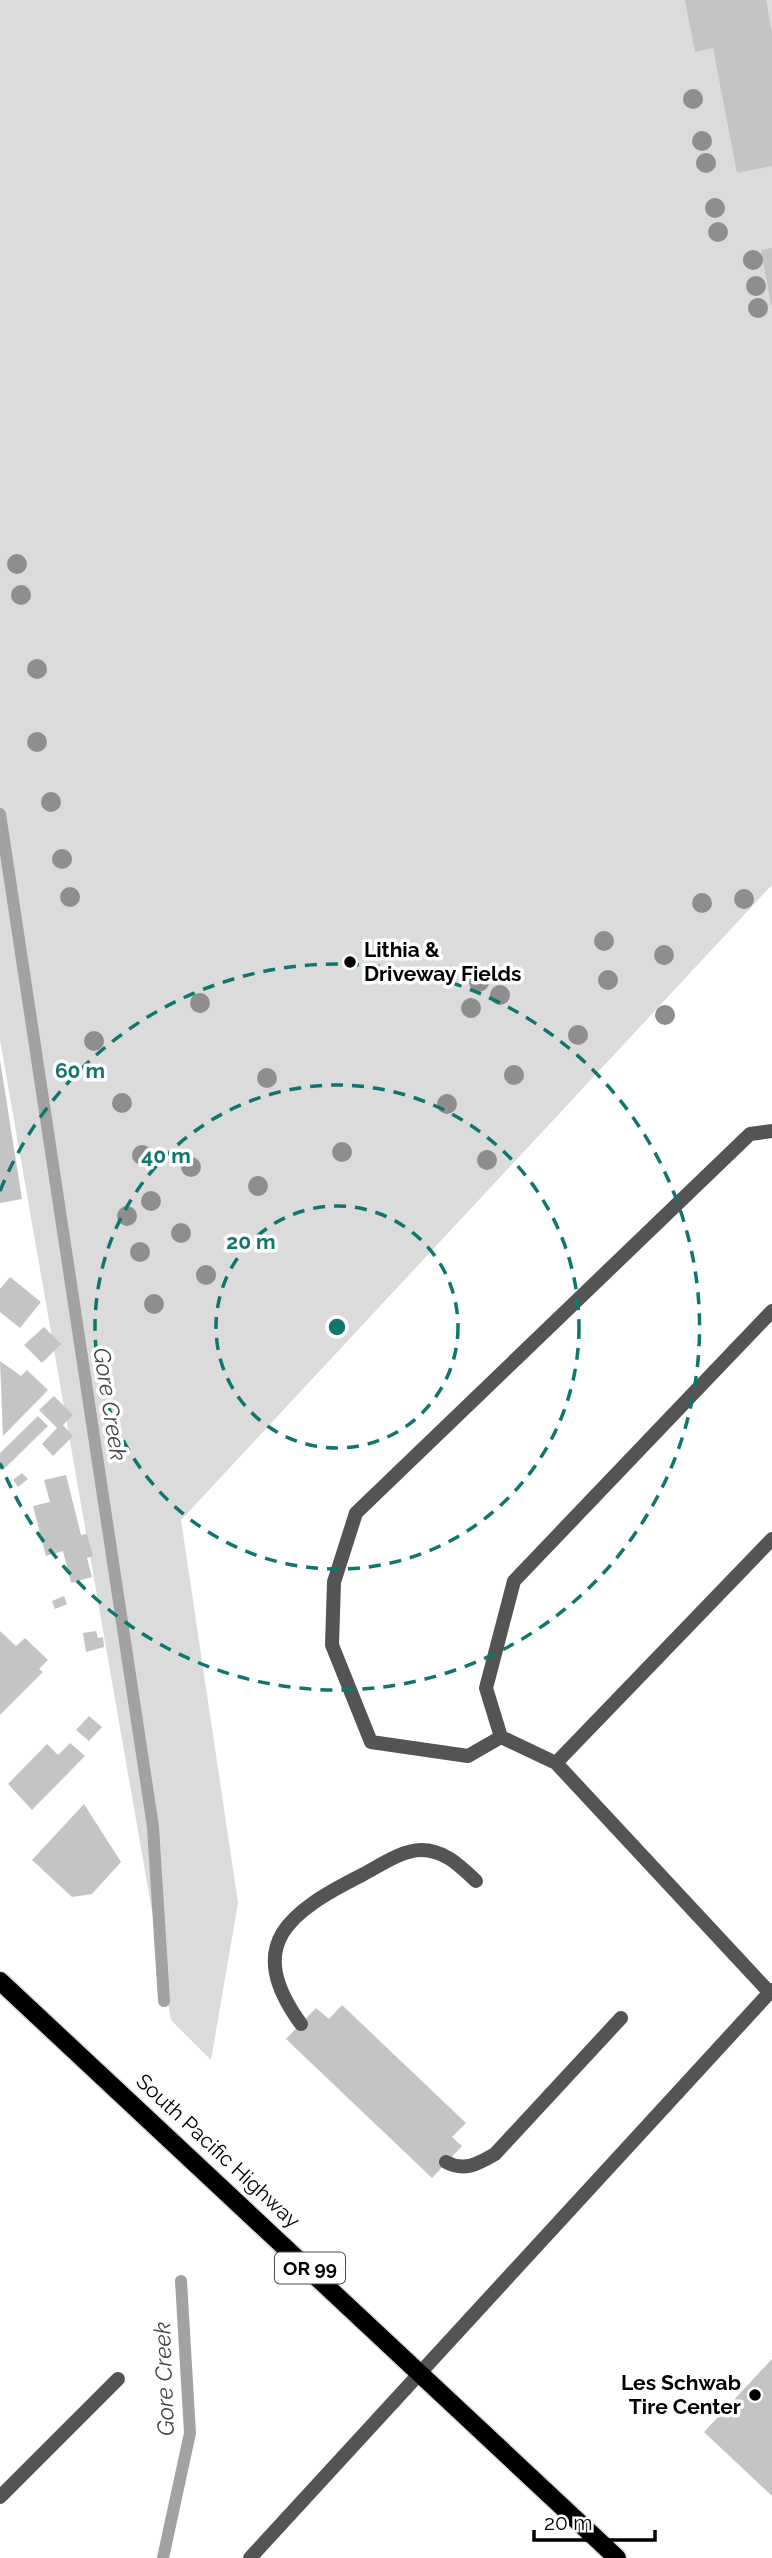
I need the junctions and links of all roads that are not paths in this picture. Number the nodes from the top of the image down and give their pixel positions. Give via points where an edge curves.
1 (772, 1130) edge
2 (772, 1311) edge
3 (772, 1539) edge
4 (501, 1737) junction
5 (556, 1763) junction
6 (476, 1881) dead end
7 (0, 1982) edge
8 (771, 1991) edge
9 (621, 2018) dead end
10 (301, 2024) dead end
11 (446, 2162) dead end
12 (421, 2372) junction
13 (118, 2379) dead end
14 (0, 2497) edge
15 (250, 2558) edge
16 (617, 2558) edge

1 - 4 lane via 750,1134 356,1513 334,1582 332,1645 371,1742 468,1756
2 - 4 lane via 514,1581 486,1688
3 - 5 lane
4 - 5 lane
5 - 8 lane
6 - 10 lane via 443,1854 420,1850 345,1883 289,1921 278,1939 273,1961 284,2002
7 - 12 main road, South Pacific Highway / OR 99
8 - 12 lane
9 - 11 lane via 495,2154 476,2165 457,2168
12 - 15 lane
12 - 16 main road, South Pacific Highway / OR 99
13 - 14 lane

